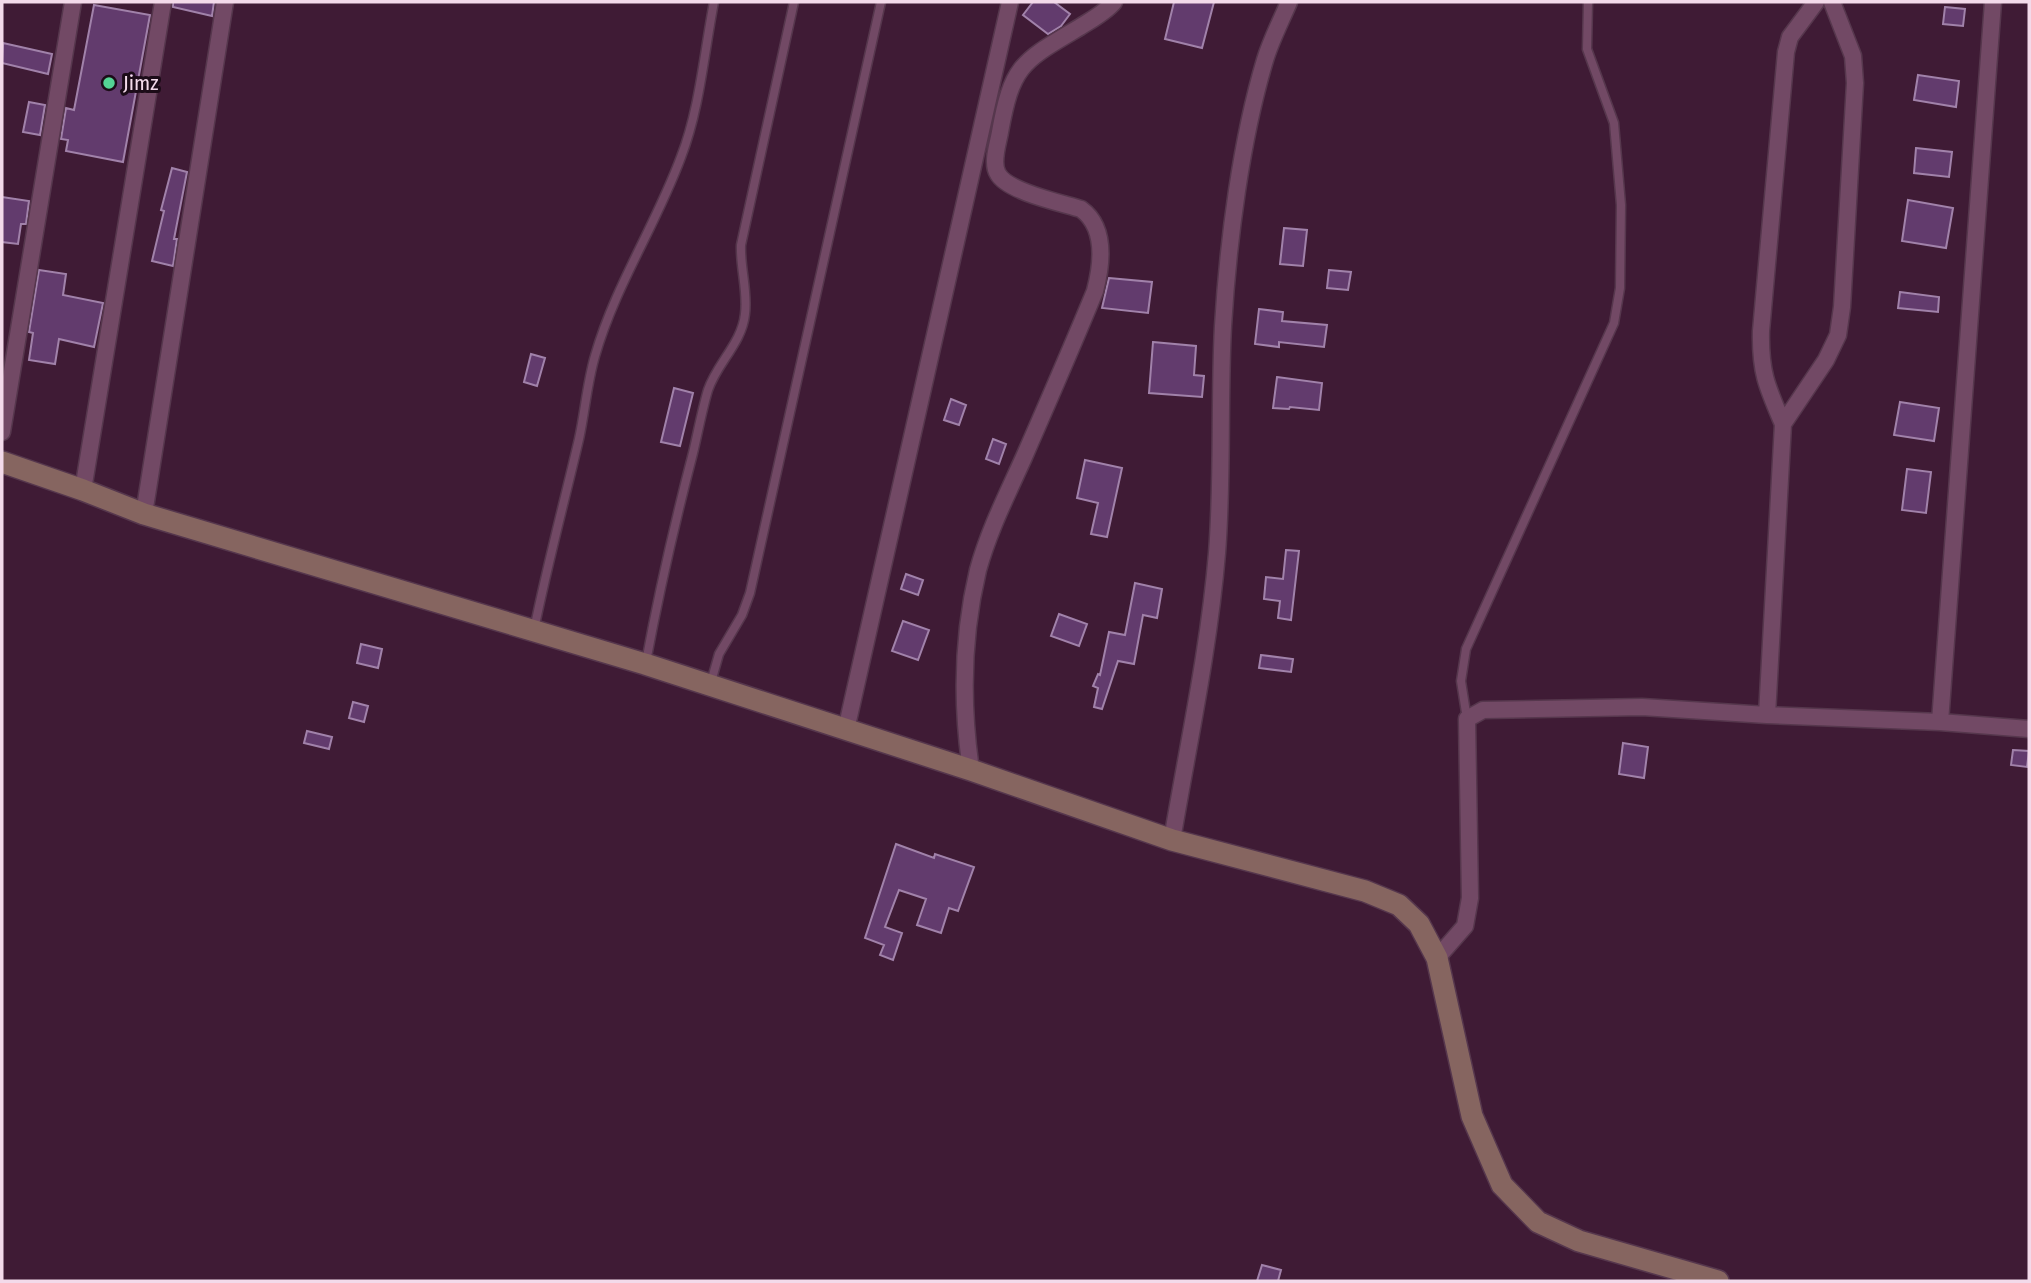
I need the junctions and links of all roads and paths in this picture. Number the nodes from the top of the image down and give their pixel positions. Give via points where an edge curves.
1 (73, 2) edge
2 (163, 2) edge
3 (225, 2) edge
4 (714, 2) edge
5 (794, 2) edge
6 (881, 2) edge
7 (1010, 2) edge
8 (1114, 2) edge
9 (1289, 2) edge
10 (1588, 2) edge
11 (1816, 2) edge
12 (1832, 2) edge
13 (1993, 2) edge
14 (1783, 424) junction
15 (2, 432) edge
16 (2, 462) edge
17 (83, 490) junction
18 (144, 514) junction
19 (534, 630) junction
20 (645, 664) junction
21 (710, 685) junction
22 (1767, 715) junction
23 (2029, 718) edge
24 (1467, 719) junction
25 (1940, 722) junction
26 (2029, 729) edge
27 (846, 730) junction
28 (971, 770) junction
29 (1172, 840) junction
30 (1437, 958) junction
31 (1718, 1281) edge

1 - 15 street
2 - 17 street
3 - 18 street
4 - 19 lane via 682,155 594,358
5 - 20 lane via 741,245 743,327 707,393
6 - 21 lane via 750,593 723,644
7 - 27 street
8 - 28 street via 1024,64 1006,99 997,148 998,175 1014,187 1090,215 1096,223 1100,260 1095,291 997,515 979,569 962,687
9 - 29 street via 1266,58 1253,107 1230,251 1223,327 1217,554
10 - 24 lane via 1587,49 1614,123 1621,205 1620,288 1614,323 1466,649 1461,681
11 - 14 street via 1790,37 1786,52 1761,331 1764,381
12 - 14 street via 1853,56 1855,83 1842,307 1838,335 1826,360
13 - 25 street
14 - 22 street
16 - 17 street
17 - 18 street
18 - 19 street
19 - 20 street
20 - 21 street
21 - 27 street
22 - 24 street via 1642,707 1483,710
22 - 25 street
23 - 26 street
24 - 30 street via 1470,898 1465,926
25 - 26 street
27 - 28 street
28 - 29 street
29 - 30 street via 1365,891 1399,905 1419,924
30 - 31 street via 1472,1116 1502,1185 1538,1222 1579,1241

